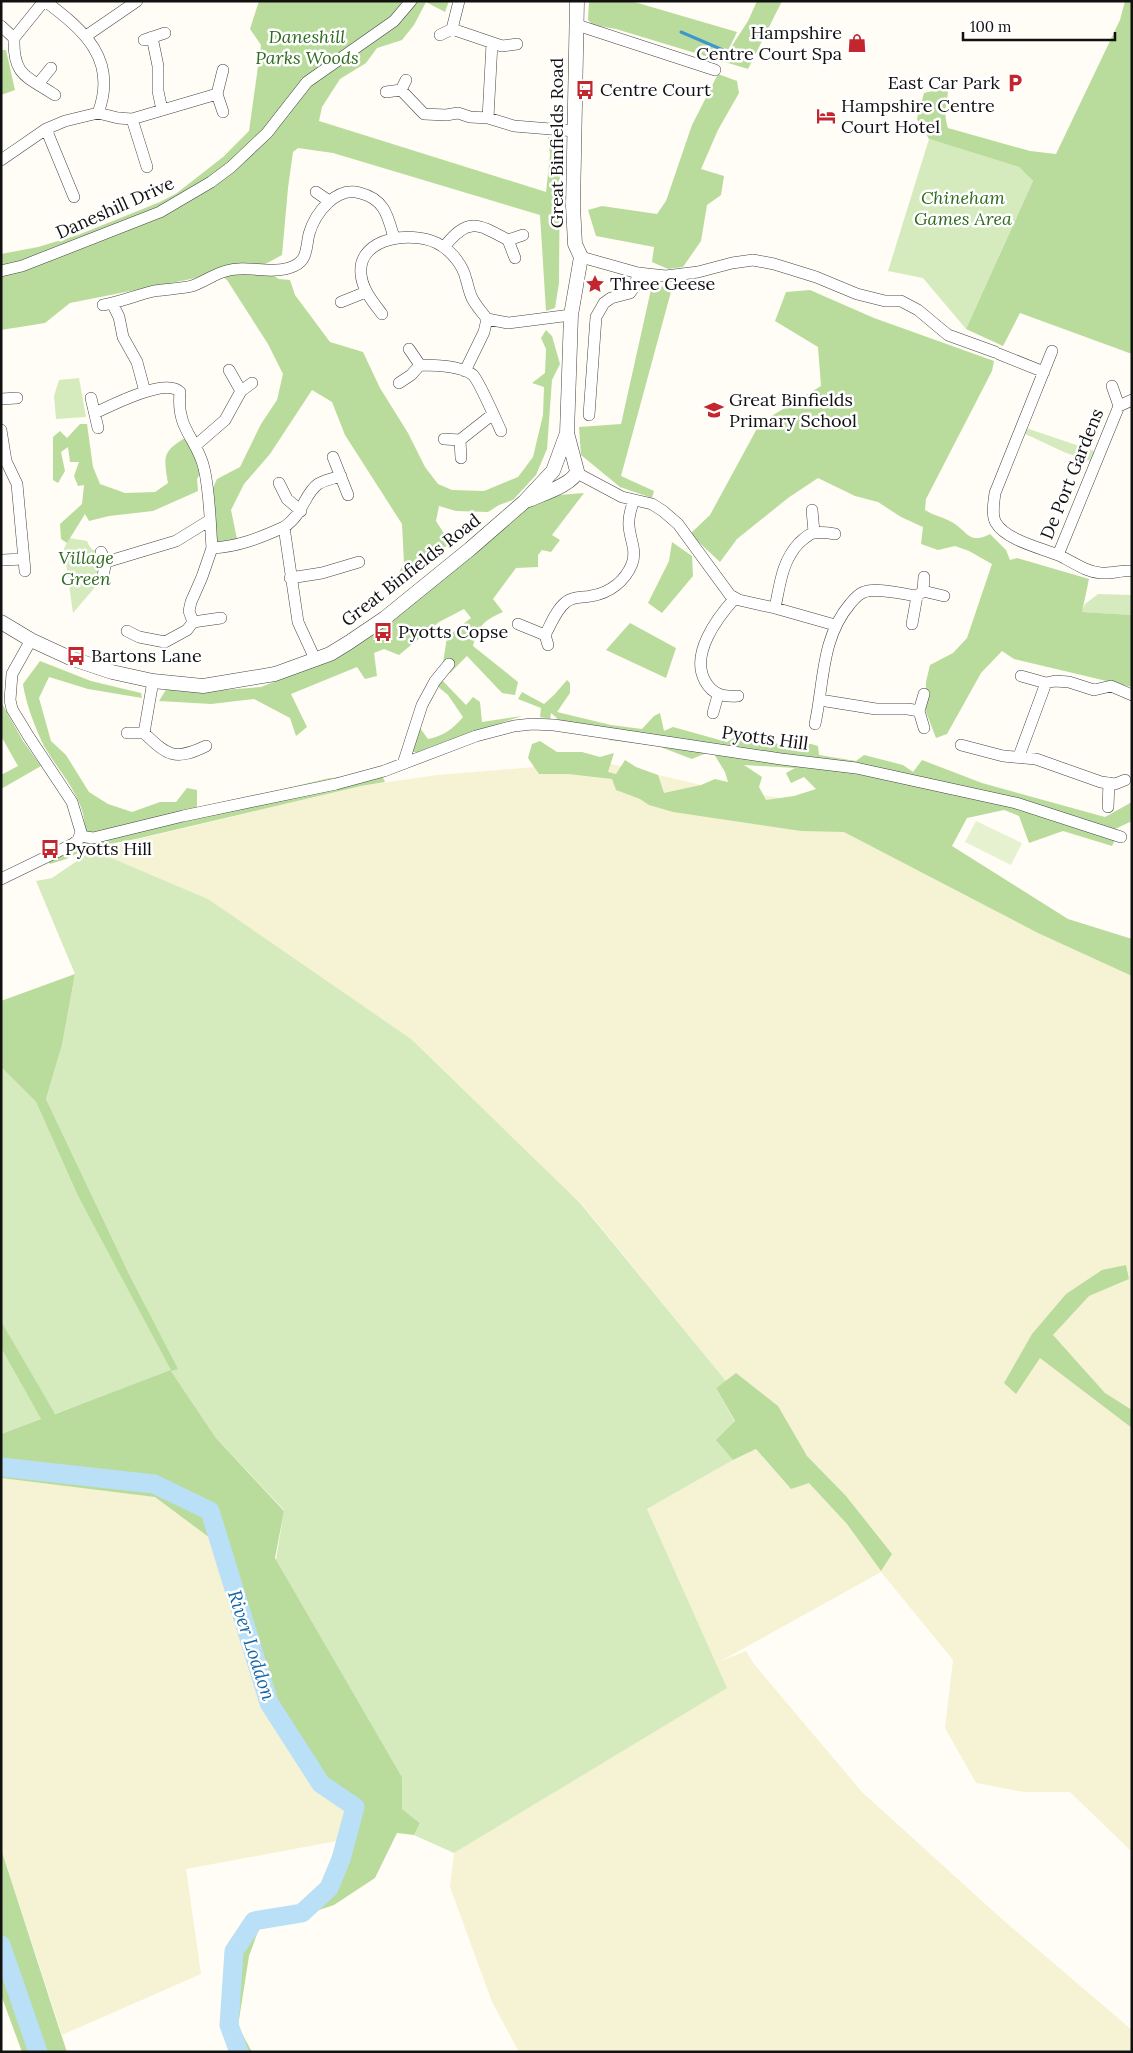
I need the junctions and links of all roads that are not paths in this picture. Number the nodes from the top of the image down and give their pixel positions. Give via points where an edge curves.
1 (45, 1) edge
2 (137, 1) edge
3 (412, 1) edge
4 (459, 1) edge
5 (577, 1) edge
6 (576, 25) junction
7 (1, 26) edge
8 (452, 29) junction
9 (165, 33) dead end
10 (440, 35) dead end
11 (86, 36) junction
12 (14, 38) junction
13 (492, 43) junction
14 (517, 44) dead end
15 (51, 68) dead end
16 (223, 70) dead end
17 (715, 70) dead end
18 (38, 84) junction
19 (386, 92) dead end
20 (217, 94) junction
21 (55, 95) dead end
22 (162, 110) junction
23 (223, 112) dead end
24 (98, 114) junction
25 (488, 118) junction
26 (132, 119) junction
27 (46, 129) junction
28 (575, 131) junction
29 (1, 160) edge
30 (147, 167) dead end
31 (64, 172) junction
32 (52, 174) dead end
33 (316, 192) dead end
34 (74, 197) dead end
35 (329, 201) junction
36 (523, 235) dead end
37 (394, 238) junction
38 (508, 240) junction
39 (444, 247) junction
40 (581, 257) junction
41 (515, 258) dead end
42 (1, 271) edge
43 (638, 273) junction
44 (366, 292) junction
45 (341, 302) dead end
46 (382, 314) dead end
47 (571, 315) junction
48 (487, 319) junction
49 (409, 349) dead end
50 (1052, 351) dead end
51 (420, 365) junction
52 (229, 370) dead end
53 (465, 371) junction
54 (1044, 372) junction
55 (252, 383) dead end
56 (399, 383) dead end
57 (1112, 386) dead end
58 (241, 391) junction
59 (145, 392) junction
60 (16, 398) dead end
61 (91, 398) dead end
62 (1, 399) edge
63 (1132, 400) edge
64 (1119, 406) junction
65 (95, 413) junction
66 (493, 414) junction
67 (589, 415) dead end
68 (98, 428) dead end
69 (1, 430) edge
70 (501, 431) dead end
71 (567, 433) junction
72 (444, 439) dead end
73 (460, 440) junction
74 (195, 446) junction
75 (333, 457) dead end
76 (461, 458) dead end
77 (4, 462) edge
78 (555, 466) junction
79 (572, 474) junction
80 (341, 476) junction
81 (279, 483) dead end
82 (348, 495) dead end
83 (634, 500) junction
84 (524, 502) junction
85 (812, 510) dead end
86 (301, 511) junction
87 (210, 520) junction
88 (284, 527) junction
89 (814, 532) junction
90 (835, 534) dead end
91 (212, 548) junction
92 (1058, 555) junction
93 (3, 560) dead end
94 (359, 562) dead end
95 (1132, 571) edge
96 (924, 577) dead end
97 (290, 578) junction
98 (102, 580) dead end
99 (920, 594) junction
100 (944, 596) dead end
101 (735, 598) junction
102 (776, 608) junction
103 (221, 618) dead end
104 (1, 622) edge
105 (193, 622) junction
106 (518, 624) dead end
107 (912, 624) dead end
108 (836, 625) junction
109 (127, 631) dead end
110 (32, 640) junction
111 (315, 659) junction
112 (449, 664) dead end
113 (1021, 676) dead end
114 (153, 681) junction
115 (1046, 683) junction
116 (924, 694) dead end
117 (718, 695) junction
118 (1132, 695) edge
119 (738, 696) dead end
120 (820, 700) junction
121 (919, 711) junction
122 (713, 713) dead end
123 (815, 724) dead end
124 (924, 728) dead end
125 (127, 732) dead end
126 (144, 733) junction
127 (961, 745) dead end
128 (206, 746) dead end
129 (1019, 756) junction
130 (403, 764) junction
131 (1126, 780) dead end
132 (1109, 783) junction
133 (1108, 807) dead end
134 (80, 836) junction
135 (1121, 837) dead end
136 (1, 879) edge

1 - 11 street via 70,19
1 - 12 street
2 - 11 street
3 - 42 street, Daneshill Drive via 394,21 307,82 267,133 211,182 160,212 22,266
4 - 8 street
5 - 6 street, Great Binfields Road
6 - 17 street
6 - 28 street, Great Binfields Road
7 - 12 street
8 - 10 street
8 - 13 street
9 - 22 street via 148,38 158,66
11 - 24 street via 99,54 103,72 103,94
12 - 18 street via 17,67
13 - 14 street via 502,46
13 - 25 street
15 - 18 street
16 - 20 street
18 - 21 street
19 - 25 street via 403,85 424,114 458,113
20 - 22 street
20 - 23 street
22 - 26 street
24 - 26 street
24 - 27 street
25 - 28 street via 514,126
26 - 30 street
27 - 29 street
27 - 31 street
28 - 40 street, Great Binfields Road via 573,206 575,244
31 - 32 street
31 - 34 street
33 - 35 street
35 - 37 street via 352,192 375,199 384,207
35 - 59 street via 313,224 303,259 292,267 226,271 189,287 155,291 107,304 119,317 123,337 138,362
36 - 38 street
37 - 39 street via 425,237
37 - 44 street via 366,254 361,265
38 - 39 street via 483,226 473,225 464,227
38 - 41 street
39 - 48 street via 461,267 470,296
40 - 43 street
40 - 47 street, Great Binfields Road
43 - 54 street via 666,276 753,260 774,264 856,294 884,301 901,301 918,310 948,335
43 - 67 street via 630,293 610,298 596,317
44 - 45 street
44 - 46 street
47 - 48 street via 508,323
47 - 71 street, Great Binfields Road
48 - 53 street
49 - 51 street
50 - 54 street
51 - 53 street
51 - 56 street
52 - 58 street
53 - 66 street via 474,376
54 - 92 street via 1001,475 993,511 996,523 1004,532
55 - 58 street
57 - 64 street, De Port Gardens
58 - 74 street via 225,420
59 - 65 street
59 - 74 street via 177,388 184,428
60 - 62 street
61 - 65 street
63 - 64 street, De Port Gardens
64 - 92 street, De Port Gardens
65 - 68 street
66 - 70 street
66 - 73 street
69 - 77 street
71 - 78 street, Great Binfields Road
71 - 79 street, Great Binfields Road
72 - 73 street
73 - 76 street
74 - 87 street via 204,466
75 - 80 street
77 - 93 street via 17,484 24,565
78 - 79 street via 556,478
78 - 79 street via 566,459
78 - 84 street, Great Binfields Road
79 - 83 street
79 - 84 street, Great Binfields Road
80 - 82 street
80 - 86 street via 320,483
81 - 86 street via 287,499
83 - 101 street via 652,504 678,524 721,585
83 - 106 street via 629,527 635,553 622,581 598,595 577,596 567,602 559,610 546,640
84 - 111 street, Great Binfields Road via 386,618 348,643
85 - 89 street
86 - 88 street via 293,522
87 - 91 street
87 - 98 street via 176,541 103,557
88 - 91 street via 227,548
88 - 97 street
89 - 90 street
89 - 102 street via 806,536 787,559
91 - 105 street via 191,602 189,611
92 - 95 street via 1089,571
94 - 97 street
96 - 99 street
97 - 111 street via 298,622
99 - 100 street
99 - 107 street
99 - 108 street via 865,591 845,610
101 - 102 street
101 - 117 street via 715,624 700,660 704,678
102 - 108 street
103 - 105 street
104 - 110 street, Great Binfields Road
105 - 109 street via 187,630 165,642
108 - 120 street via 824,663
110 - 114 street, Great Binfields Road via 79,661
110 - 134 street via 12,674 12,709 72,802
111 - 114 street, Great Binfields Road via 275,674 203,686
112 - 130 street via 422,705
113 - 115 street
114 - 126 street
115 - 118 street via 1069,682 1094,690 1111,686
115 - 129 street
116 - 121 street
117 - 119 street
117 - 122 street
120 - 121 street via 876,709
120 - 123 street
121 - 124 street
125 - 126 street
126 - 128 street via 169,754 192,753
127 - 129 street via 1003,756
129 - 132 street
130 - 134 street, Pyotts Hill via 336,784 93,838
130 - 135 street, Pyotts Hill via 476,736 514,726 554,725 856,768 1016,804
131 - 132 street
132 - 133 street
134 - 136 street via 73,844

